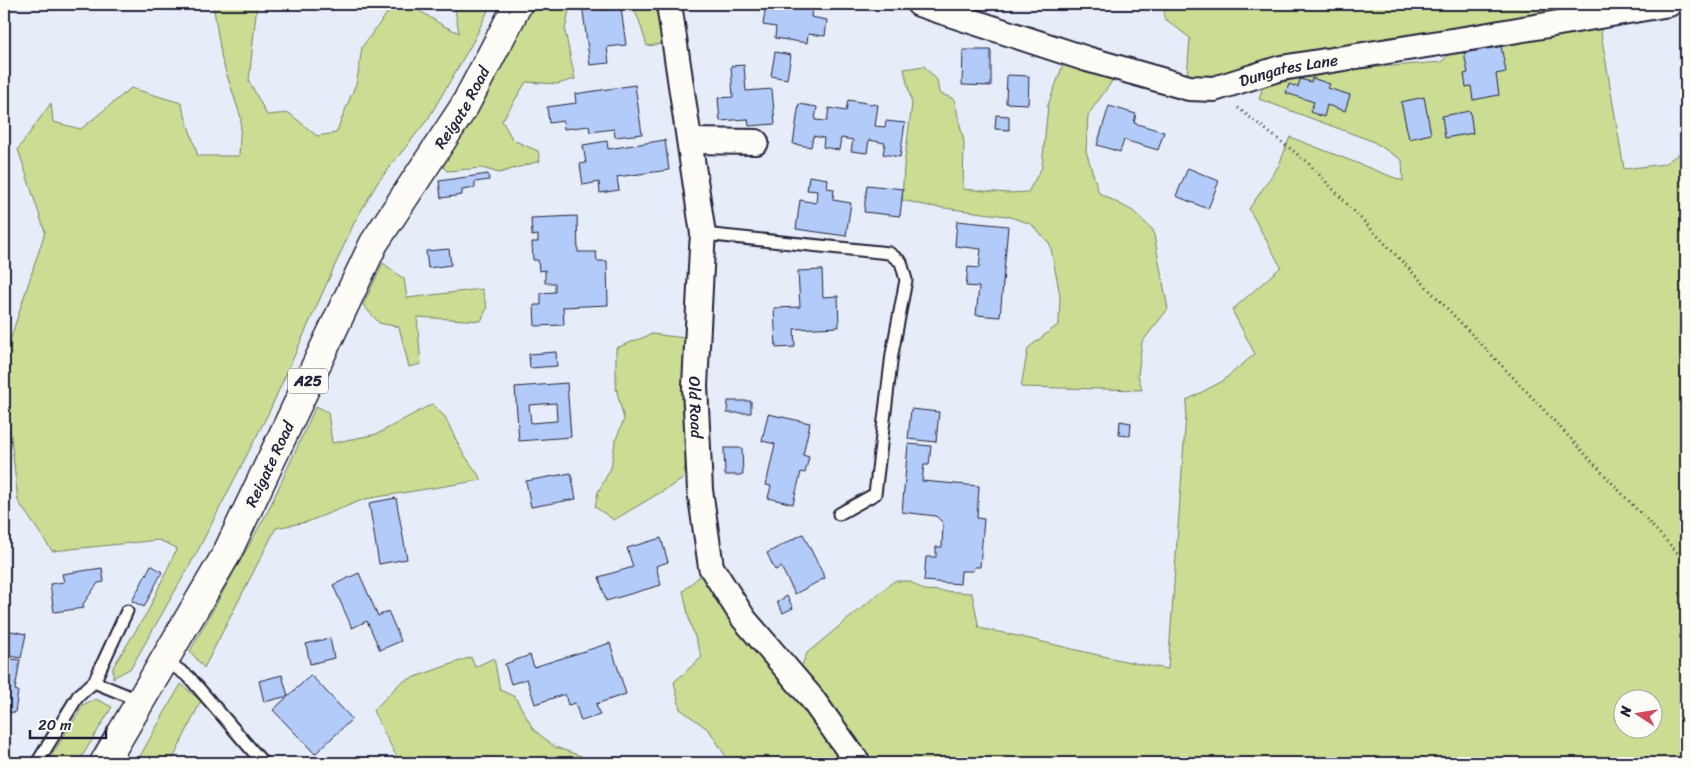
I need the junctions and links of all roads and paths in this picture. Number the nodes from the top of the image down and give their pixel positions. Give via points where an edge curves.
1 (518, 4) edge
2 (669, 4) edge
3 (919, 4) edge
4 (1669, 4) edge
5 (1214, 89) junction
6 (690, 141) junction
7 (756, 142) dead end
8 (704, 234) junction
9 (839, 514) dead end
10 (1686, 562) edge
11 (127, 611) dead end
12 (165, 660) junction
13 (94, 682) junction
14 (140, 701) junction
15 (37, 763) edge
16 (104, 763) edge
17 (263, 763) edge
18 (858, 763) edge

1 - 12 main road, Reigate Road / A25 via 464,107 374,243 226,555
2 - 6 street, Old Road
3 - 5 street, Dungates Lane via 1086,59 1190,88
4 - 5 street, Dungates Lane via 1281,68
5 - 10 path via 1306,161
6 - 7 street
6 - 8 street, Old Road
8 - 9 lane via 889,253 901,262 906,280 892,354 876,494
8 - 18 street, Old Road via 695,386 700,490 711,566 744,620 810,696
11 - 13 lane
12 - 14 main road, Reigate Road / A25
12 - 17 lane via 189,677
13 - 14 lane
13 - 15 lane via 78,696
14 - 16 main road, Reigate Road / A25

